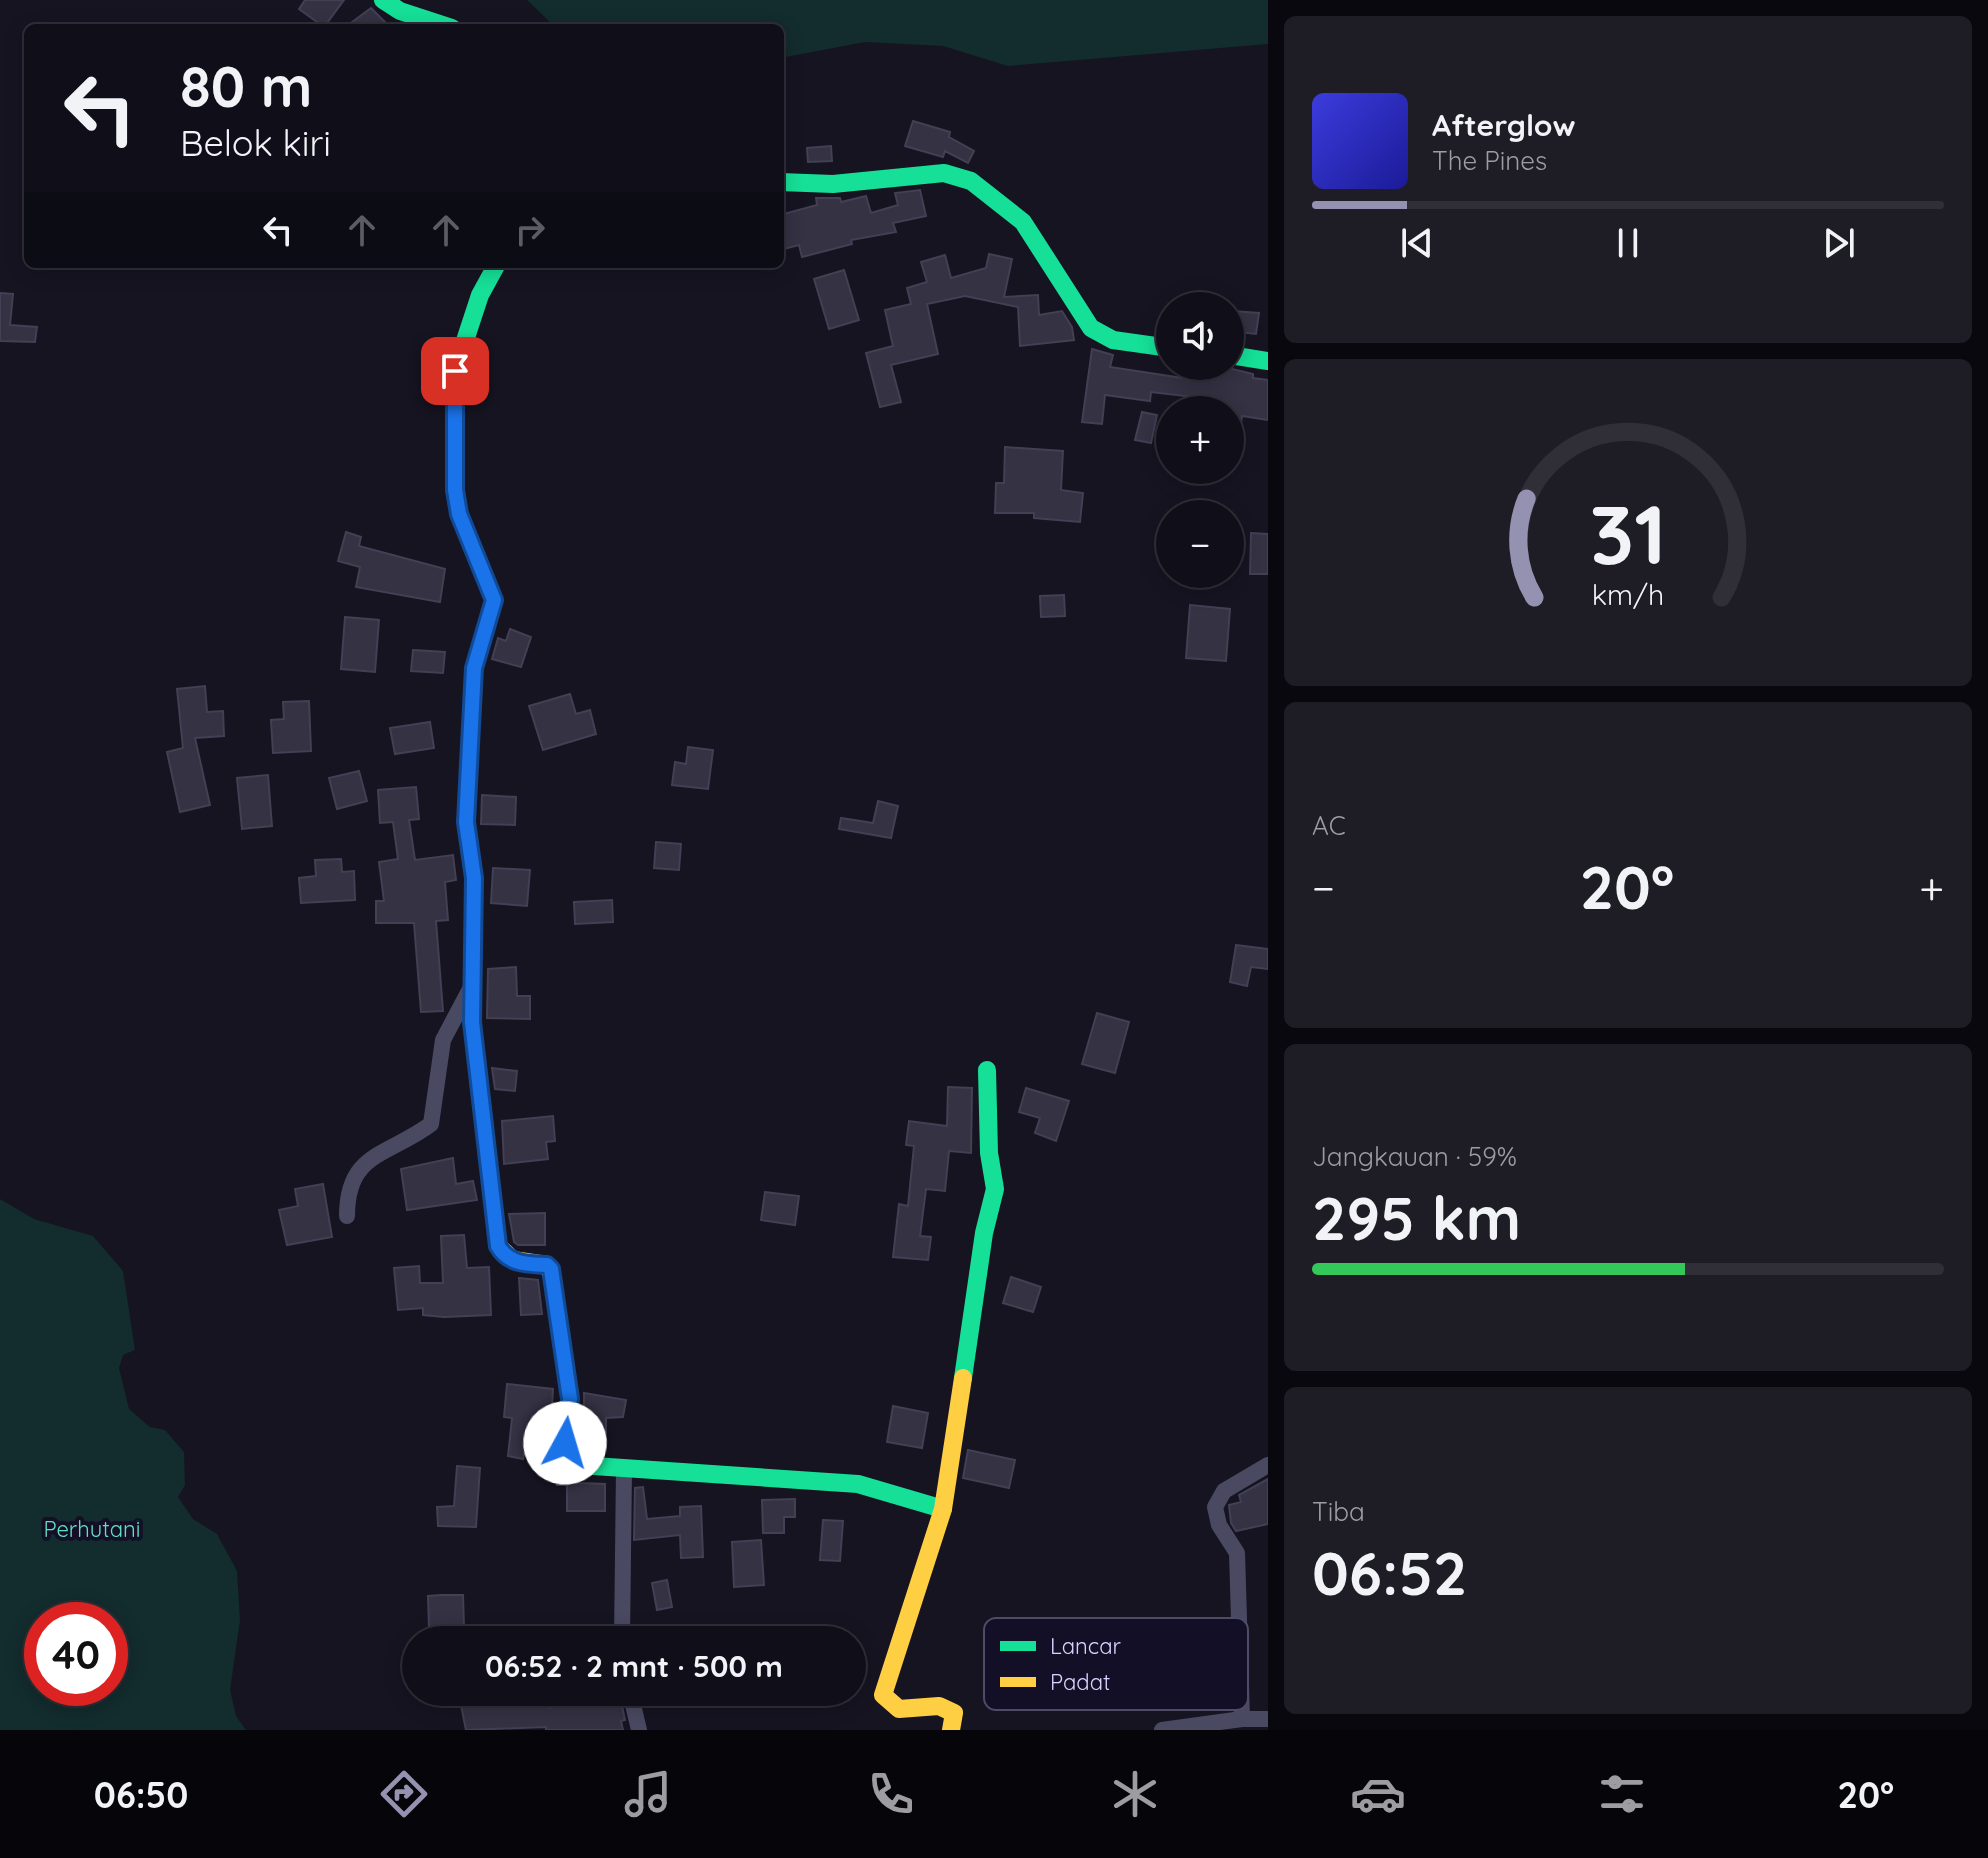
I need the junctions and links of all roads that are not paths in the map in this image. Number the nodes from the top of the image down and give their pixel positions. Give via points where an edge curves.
1 (383, 0) edge
2 (440, 24) edge
3 (784, 182) edge
4 (495, 268) edge
5 (1156, 346) edge
6 (1244, 357) edge
7 (1268, 361) edge
8 (471, 988) junction
9 (987, 1070) dead end
10 (347, 1216) dead end
11 (1268, 1465) edge
12 (624, 1470) junction
13 (943, 1509) junction
14 (1239, 1618) edge
15 (622, 1626) edge
16 (633, 1706) edge
17 (1242, 1710) edge
18 (1242, 1719) junction
19 (1268, 1719) edge
20 (639, 1730) edge
21 (951, 1730) edge
22 (1162, 1730) edge

1 - 2 street
3 - 5 street via 833,184 944,173 971,181 1023,222 1091,328 1113,340
4 - 8 street via 480,295 455,371 459,514 494,600 474,668 468,732 466,822 474,878
6 - 7 street
8 - 10 street via 443,1040 431,1124 358,1169 347,1191
8 - 12 street via 498,1246 509,1259 551,1269 570,1399 566,1456 583,1468
9 - 13 street via 995,1189
11 - 14 street via 1224,1491 1215,1507 1219,1525 1237,1553
12 - 13 street via 858,1484
12 - 15 street
13 - 21 street via 883,1695 899,1709 939,1706 954,1713
16 - 20 street
17 - 18 street
18 - 19 street
18 - 22 street

